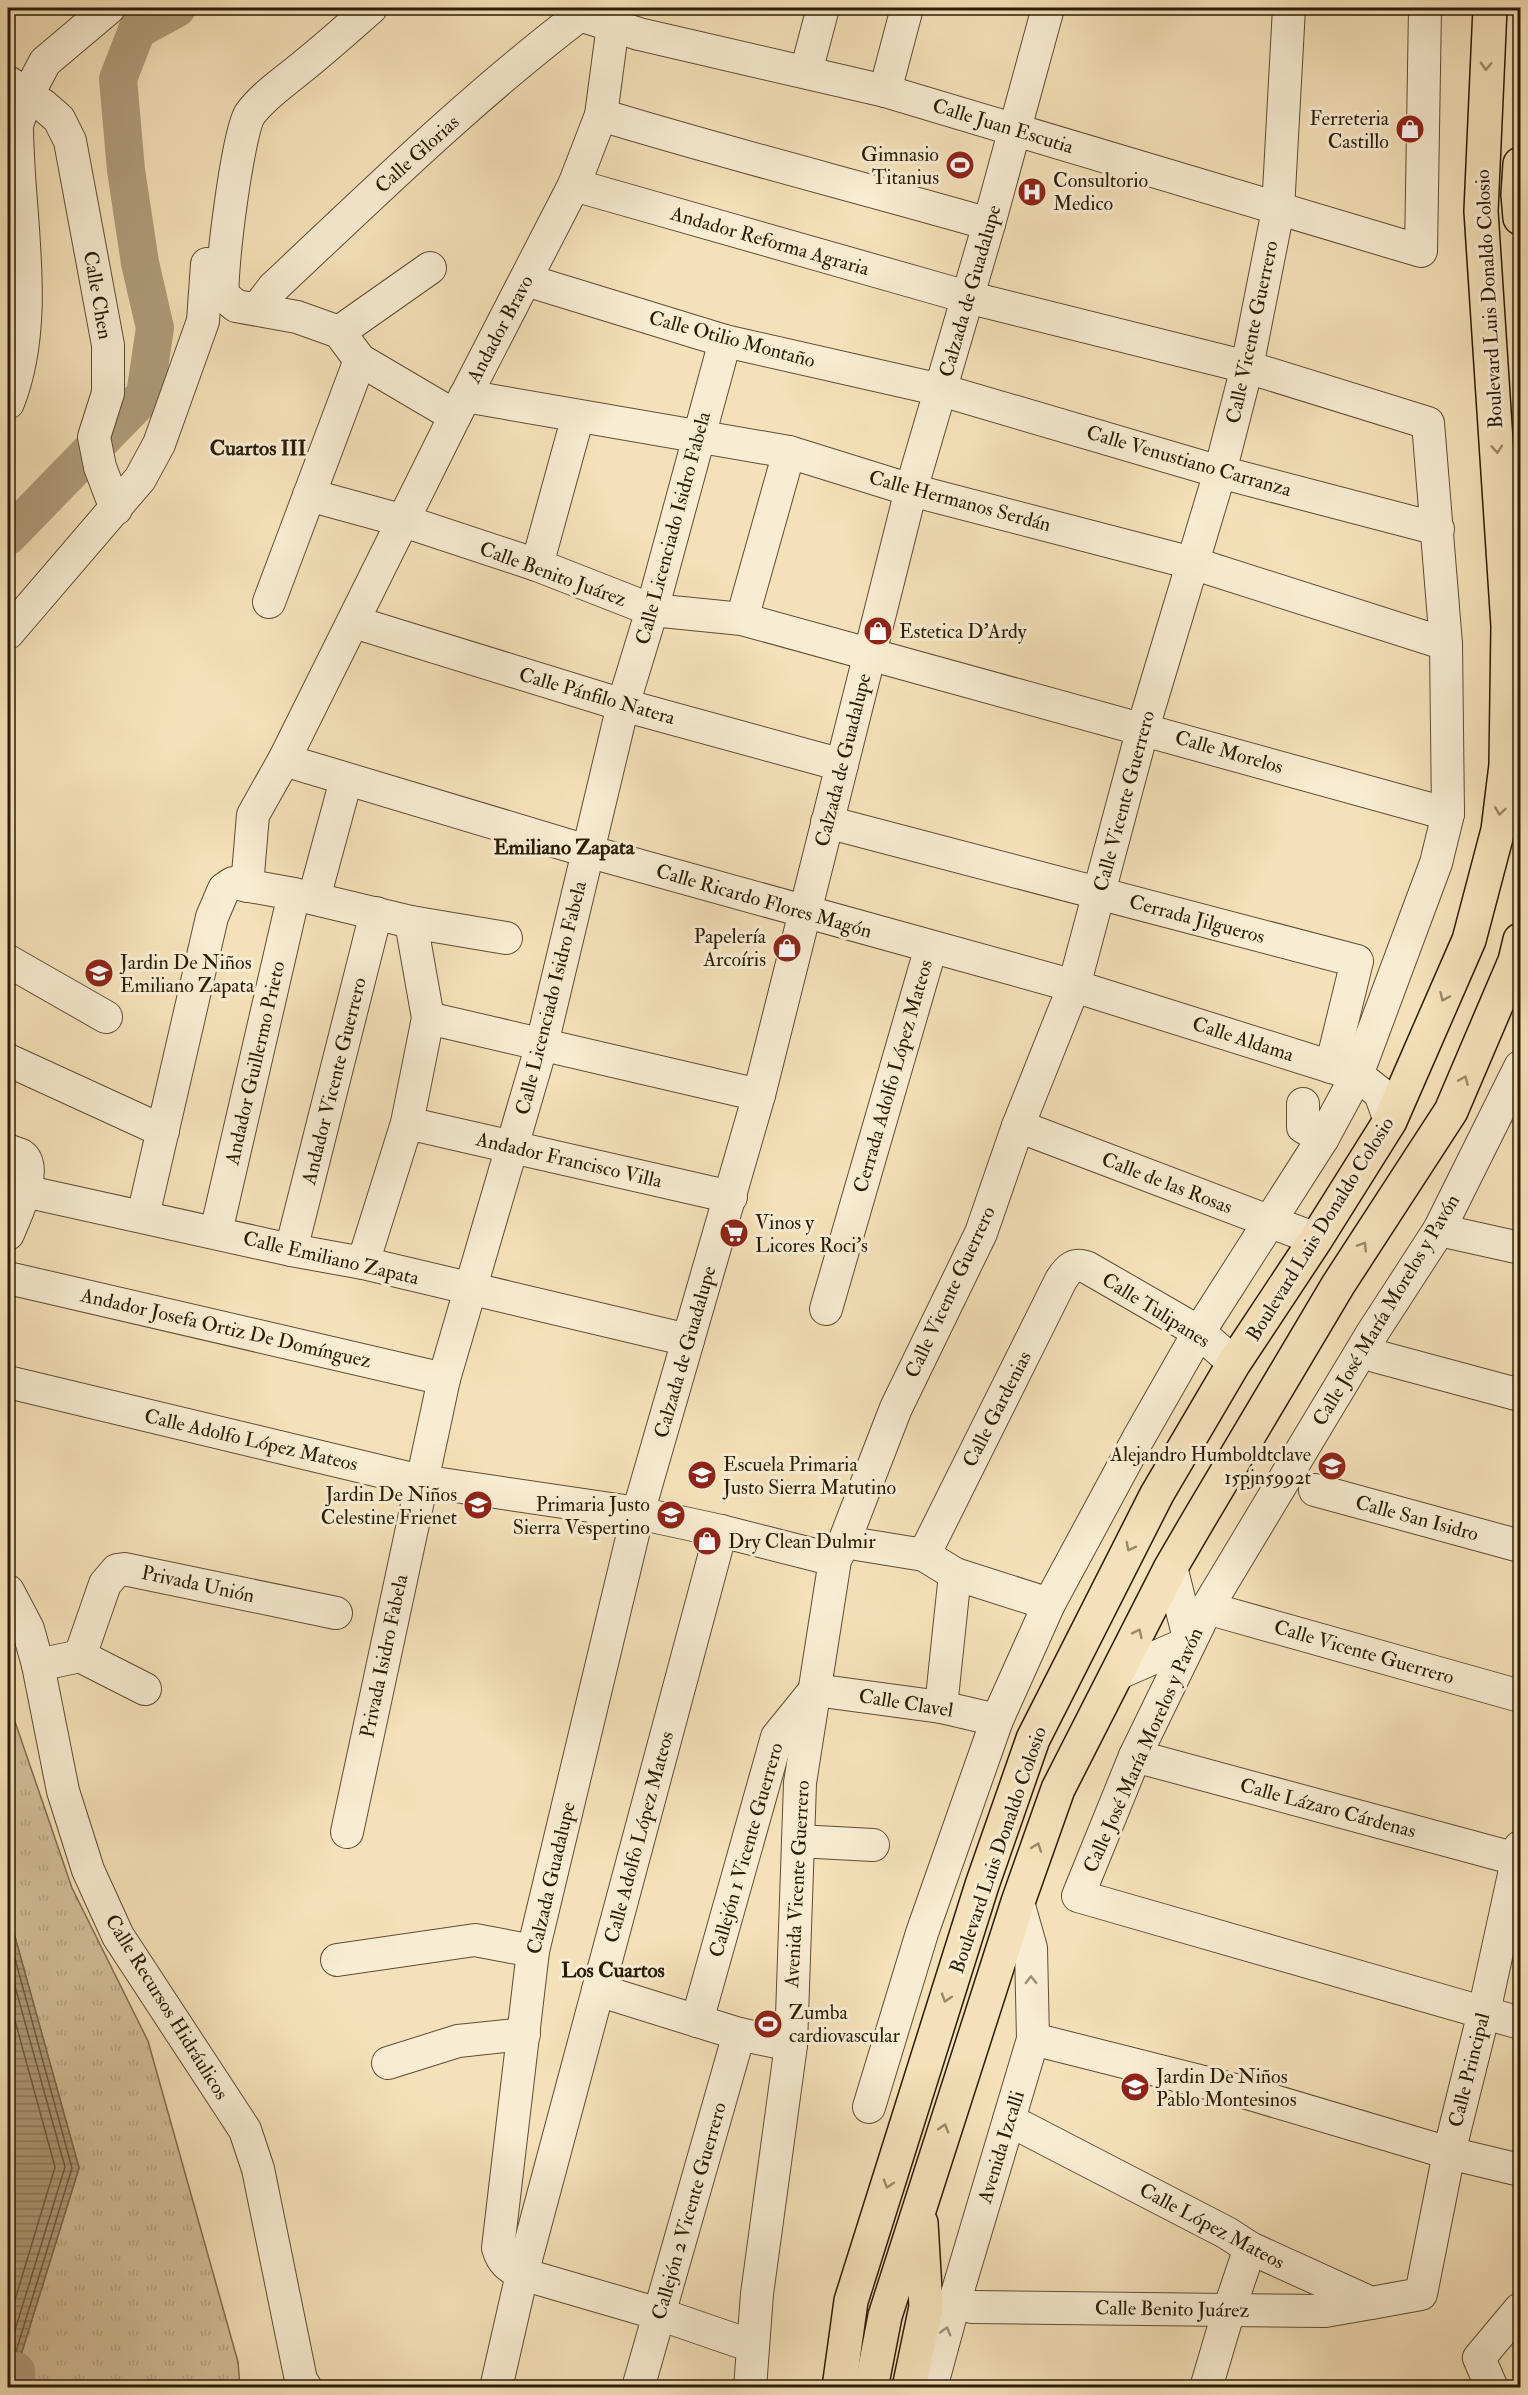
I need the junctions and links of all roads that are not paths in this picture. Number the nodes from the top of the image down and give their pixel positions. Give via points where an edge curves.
1 (109, 8) edge
2 (370, 8) edge
3 (823, 8) edge
4 (907, 8) edge
5 (1048, 8) edge
6 (1289, 8) edge
7 (1425, 8) edge
8 (1490, 8) edge
9 (581, 11) edge
10 (633, 22) edge
11 (806, 72) junction
12 (17, 89) edge
13 (885, 90) junction
14 (601, 115) junction
15 (1016, 129) junction
16 (1521, 164) edge
17 (574, 185) junction
18 (232, 199) junction
19 (1278, 210) junction
20 (1521, 218) edge
21 (989, 224) junction
22 (430, 268) dead end
23 (526, 280) junction
24 (967, 297) junction
25 (257, 309) junction
26 (339, 332) junction
27 (725, 341) junction
28 (360, 360) junction
29 (1246, 367) junction
30 (941, 390) junction
31 (8, 403) edge
32 (460, 406) junction
33 (578, 416) junction
34 (698, 437) junction
35 (789, 452) junction
36 (1220, 472) junction
37 (911, 490) junction
38 (309, 495) junction
39 (116, 509) junction
40 (404, 521) junction
41 (1438, 529) junction
42 (1192, 563) junction
43 (537, 565) junction
44 (268, 602) dead end
45 (652, 610) junction
46 (742, 619) junction
47 (354, 622) junction
48 (8, 633) edge
49 (1446, 644) junction
50 (870, 656) junction
51 (623, 705) junction
52 (1143, 728) junction
53 (284, 760) junction
54 (842, 765) junction
55 (346, 780) junction
56 (1448, 814) junction
57 (827, 822) junction
58 (586, 851) junction
59 (247, 886) junction
60 (1098, 894) junction
61 (304, 896) junction
62 (804, 912) junction
63 (376, 913) junction
64 (411, 922) junction
65 (506, 938) dead end
66 (1521, 940) edge
67 (930, 947) junction
68 (8, 961) edge
69 (1074, 986) junction
70 (106, 1017) dead end
71 (428, 1018) junction
72 (542, 1044) junction
73 (8, 1060) edge
74 (1344, 1071) junction
75 (1518, 1080) edge
76 (759, 1095) junction
77 (1303, 1104) dead end
78 (1390, 1121) junction
79 (407, 1123) junction
80 (1018, 1126) junction
81 (163, 1131) junction
82 (1323, 1138) junction
83 (513, 1149) junction
84 (8, 1150) edge
85 (24, 1191) junction
86 (731, 1197) junction
87 (142, 1216) junction
88 (1271, 1222) junction
89 (1439, 1230) junction
90 (216, 1232) junction
91 (8, 1234) edge
92 (1316, 1239) junction
93 (1521, 1248) edge
94 (291, 1250) junction
95 (363, 1263) junction
96 (1074, 1266) joint
97 (1297, 1266) junction
98 (8, 1278) edge
99 (1338, 1285) junction
100 (469, 1289) junction
101 (826, 1309) dead end
102 (1199, 1332) junction
103 (688, 1340) junction
104 (1375, 1356) dead end
105 (1234, 1364) junction
106 (444, 1379) junction
107 (8, 1382) edge
108 (1521, 1395) edge
109 (421, 1480) junction
110 (1315, 1490) dead end
111 (1157, 1494) junction
112 (638, 1513) junction
113 (1199, 1519) junction
114 (721, 1531) junction
115 (1521, 1546) edge
116 (840, 1551) junction
117 (924, 1555) junction
118 (1171, 1567) junction
119 (955, 1574) junction
120 (8, 1592) edge
121 (1049, 1604) junction
122 (1207, 1608) junction
123 (336, 1613) dead end
124 (1190, 1642) junction
125 (80, 1656) junction
126 (38, 1665) junction
127 (1119, 1673) junction
128 (145, 1689) dead end
129 (815, 1690) junction
130 (1521, 1696) edge
131 (941, 1707) junction
132 (997, 1720) junction
133 (1135, 1756) junction
134 (347, 1832) dead end
135 (798, 1841) junction
136 (873, 1845) dead end
137 (1520, 1856) edge
138 (1018, 1902) junction
139 (533, 1951) junction
140 (337, 1960) dead end
141 (598, 1990) junction
142 (1484, 2012) junction
143 (697, 2021) junction
144 (1521, 2023) edge
145 (524, 2034) junction
146 (739, 2034) junction
147 (1033, 2039) junction
148 (790, 2045) junction
149 (388, 2063) dead end
150 (869, 2107) dead end
151 (1009, 2120) junction
152 (1449, 2153) junction
153 (1521, 2170) edge
154 (920, 2204) junction
155 (1250, 2248) junction
156 (522, 2274) junction
157 (1371, 2303) junction
158 (972, 2307) dead end
159 (1521, 2309) edge
160 (1229, 2310) junction
161 (659, 2314) junction
162 (752, 2346) junction
163 (306, 2388) edge
164 (496, 2388) edge
165 (638, 2388) edge
166 (750, 2388) edge
167 (839, 2388) edge
168 (871, 2388) edge
169 (909, 2388) edge
170 (931, 2388) edge
171 (1206, 2388) edge
172 (1492, 2388) edge

1 - 12 street
2 - 18 street via 248,116
3 - 11 street
4 - 13 street
5 - 15 street, Calzada de Guadalupe
6 - 19 street, Calle Vicente Guerrero
7 - 19 street, Calle Juan Escutia via 1421,251
8 -> 78 highway, Boulevard Luis Donaldo Colosio via 1481,211 1508,627 1506,765 1498,830 1469,940
9 - 10 street, Calle Juan Escutia
9 - 25 street, Calle Glorias via 419,152 273,288
10 - 11 street, Calle Juan Escutia
10 - 14 street, Andador Bravo
11 - 13 street, Calle Juan Escutia
12 - 31 street via 27,310 20,361
12 - 39 street, Calle Chen via 59,119 70,141 108,345 108,393 94,437 100,467
13 - 15 street, Calle Juan Escutia
14 - 17 street, Andador Bravo
14 - 21 street
15 - 19 street, Calle Juan Escutia
15 - 21 street, Calzada de Guadalupe
16 - 20 highway, Boulevard Luis Donaldo Colosio
17 - 23 street, Andador Bravo
17 - 24 street, Andador Reforma Agraria
18 - 25 street via 223,296 236,306
18 - 39 street via 219,206 211,219 203,321 159,444 140,479
19 - 29 street, Calle Vicente Guerrero
21 - 24 street, Calzada de Guadalupe
22 - 26 street
23 - 27 street, Calle Otilio Montaño
23 - 32 street, Andador Bravo
24 - 29 street, Andador Reforma Agraria
24 - 30 street, Calzada de Guadalupe
25 - 26 street via 297,317
26 - 28 street
27 - 30 street, Calle Otilio Montaño
27 - 34 street, Calle Licenciado Isidro Fabela
28 - 32 street
28 - 38 street
29 - 36 street, Calle Vicente Guerrero
29 - 41 street, Andador Reforma Agraria via 1428,423
30 - 36 street, Calle Venustiano Carranza
30 - 37 street, Calzada de Guadalupe
32 - 33 street, Calle Hermanos Serdán
32 - 40 street, Andador Bravo
33 - 34 street, Calle Hermanos Serdán
33 - 43 street
34 - 35 street, Calle Hermanos Serdán
34 - 45 street, Calle Licenciado Isidro Fabela
35 - 37 street, Calle Hermanos Serdán
35 - 46 street
36 - 41 street, Calle Venustiano Carranza
36 - 42 street, Calle Vicente Guerrero
37 - 42 street, Calle Hermanos Serdán
37 - 50 street, Calzada de Guadalupe
38 - 40 street, Calle Benito Juárez
38 - 44 street
39 - 48 street
40 - 43 street, Calle Benito Juárez
40 - 47 street, Andador Bravo
41 - 49 street
42 - 49 street, Calle Hermanos Serdán
42 - 52 street, Calle Vicente Guerrero
43 - 45 street, Calle Benito Juárez
45 - 46 street, Calle Benito Juárez
45 - 51 street, Calle Licenciado Isidro Fabela
46 - 50 street, Calle Benito Juárez
47 - 51 street, Calle Pánfilo Natera
47 - 53 street, Andador Bravo
49 - 56 street
50 - 52 street, Calle Morelos
50 - 54 street, Calzada de Guadalupe
51 - 54 street, Calle Pánfilo Natera
51 - 58 street, Calle Licenciado Isidro Fabela
52 - 56 street, Calle Morelos
52 - 60 street, Calle Vicente Guerrero
53 - 55 street, Calle Ricardo Flores Magón
53 - 59 street, Andador Bravo via 253,815
54 - 57 street, Calzada de Guadalupe
55 - 58 street, Calle Ricardo Flores Magón
55 - 61 street, Andador Guillermo Prieto
56 - 74 street via 1436,863
57 - 60 street, Cerrada Jilgueros
57 - 62 street, Calzada de Guadalupe
58 - 62 street, Calle Ricardo Flores Magón
58 - 72 street, Calle Licenciado Isidro Fabela
59 - 61 street
59 - 81 street via 233,883 224,889 212,917
60 - 69 street, Calle Vicente Guerrero
60 - 74 street, Cerrada Jilgueros via 1357,961
61 - 63 street
61 - 90 street, Andador Guillermo Prieto
62 - 67 street, Calle Ricardo Flores Magón
62 - 76 street, Calzada de Guadalupe
63 - 64 street
63 - 94 street, Andador Vicente Guerrero
64 - 65 street
64 - 71 street
99 -> 66 highway, Boulevard Luis Donaldo Colosio via 1451,1111
67 - 69 street, Calle Ricardo Flores Magón
67 - 101 street, Cerrada Adolfo López Mateos
68 - 70 street
69 - 74 street, Calle Aldama
69 - 80 street, Calle Vicente Guerrero
71 - 72 street
71 - 79 street
72 - 76 street
72 - 83 street, Calle Licenciado Isidro Fabela
73 - 81 street
74 - 78 street, Calle Aldama via 1380,1093
74 - 82 street
75 - 89 street, Calle José María Morelos y Pavón
76 - 86 street, Calzada de Guadalupe
77 - 82 street via 1303,1127
78 - 92 highway, Boulevard Luis Donaldo Colosio
79 - 83 street, Andador Francisco Villa
79 - 95 street
80 - 88 street, Calle de las Rosas
80 - 116 street, Calle Vicente Guerrero via 981,1233 896,1408
81 - 87 street
82 - 88 street
83 - 86 street, Andador Francisco Villa
83 - 100 street, Calle Licenciado Isidro Fabela
84 - 85 street via 26,1161
85 - 87 street, Calle Emiliano Zapata
85 - 91 street
86 - 103 street, Calzada de Guadalupe
87 - 90 street, Calle Emiliano Zapata
88 - 92 street, Calle de las Rosas
88 - 102 street
89 - 93 street
89 - 122 street, Calle José María Morelos y Pavón
90 - 94 street, Calle Emiliano Zapata
92 - 97 highway, Boulevard Luis Donaldo Colosio
94 - 95 street, Calle Emiliano Zapata
95 - 100 street, Calle Emiliano Zapata
96 - 102 street, Calle Tulipanes via 1088,1268
96 - 117 street, Calle Gardenias via 1061,1280
97 - 99 highway via 1297,1274 1252,1350 1252,1358 1267,1371 1276,1369 1328,1292
97 - 105 highway, Boulevard Luis Donaldo Colosio
98 - 106 street, Andador Josefa Ortiz De Domínguez
99 - 113 highway, Boulevard Luis Donaldo Colosio
100 - 103 street, Calle Emiliano Zapata
100 - 106 street, Calle Licenciado Isidro Fabela
102 - 105 street, Calle Tulipanes
102 - 121 street
103 - 112 street, Calzada de Guadalupe
104 - 108 street
105 - 111 highway, Boulevard Luis Donaldo Colosio
106 - 109 street, Calle Licenciado Isidro Fabela
107 - 109 street, Calle Adolfo López Mateos
109 - 112 street, Calle Adolfo López Mateos
109 - 134 street, Privada Isidro Fabela
110 - 115 street, Calle San Isidro
111 - 113 highway via 1170,1488 1218,1404 1227,1398 1235,1399 1247,1408 1246,1420 1199,1503
111 -> 167 highway, Boulevard Luis Donaldo Colosio via 1033,1739 979,1896 851,2301
112 - 114 street, Calle Adolfo López Mateos
112 - 139 street, Calzada Guadalupe
113 - 118 highway, Boulevard Luis Donaldo Colosio
114 - 116 street, Calle Adolfo López Mateos
114 - 141 street, Calle Adolfo López Mateos
116 - 117 street, Calle Adolfo López Mateos
116 - 129 street, Avenida Vicente Guerrero
117 - 119 street
118 - 124 street
127 -> 118 highway, Boulevard Luis Donaldo Colosio
119 - 121 street
119 - 131 street
120 - 126 street, Calle Recursos Hidráulicos via 28,1629
121 - 132 street
122 - 124 street, Calle José María Morelos y Pavón
122 - 130 street, Calle Vicente Guerrero
123 - 125 street, Privada Unión via 117,1570 105,1584
124 - 127 street
124 - 133 street, Calle José María Morelos y Pavón
125 - 126 street
125 - 128 street
126 - 163 street, Calle Recursos Hidráulicos via 63,1791 93,1881 117,1936 245,2130 258,2169 301,2380
138 -> 127 highway, Boulevard Luis Donaldo Colosio via 1058,1789
129 - 131 street, Calle Clavel
129 - 135 street, Avenida Vicente Guerrero via 800,1783
129 - 143 street, Callejón 1 Vicente Guerrero via 777,1737
131 - 132 street, Calle Clavel
132 - 150 street via 922,1933
133 - 137 street, Calle Lázaro Cárdenas
133 - 142 street, Calle José María Morelos y Pavón via 1078,1896
135 - 136 street
135 - 148 street, Avenida Vicente Guerrero
137 - 142 street, Calle Principal
147 -> 138 street, Avenida Izcalli via 1031,1948
154 -> 138 highway, Boulevard Luis Donaldo Colosio
139 - 140 street via 476,1940
139 - 145 street, Calzada Guadalupe
141 - 143 street
141 - 156 street, Calle Adolfo López Mateos
142 - 144 street, Calle José María Morelos y Pavón
142 - 152 street, Calle Principal
143 - 146 street
145 - 149 street via 458,2041
145 - 156 street, Calzada Guadalupe via 498,2248 501,2259
146 - 148 street
146 - 161 street, Callejón 2 Vicente Guerrero
147 - 151 street, Avenida Izcalli
147 - 152 street via 1247,2093
148 - 162 street, Avenida Vicente Guerrero
151 - 155 street, Calle López Mateos
170 -> 151 street, Avenida Izcalli
152 - 153 street
152 - 157 street, Calle Principal via 1422,2294
154 - 168 highway, Boulevard Luis Donaldo Colosio via 885,2316
154 - 169 highway via 926,2307
155 - 157 street, Calle López Mateos
155 - 160 street
156 - 161 street
156 - 164 street, Calle Adolfo López Mateos
157 - 160 street, Calle Benito Juárez via 1325,2311
158 - 160 street, Calle Benito Juárez
159 - 172 street via 1479,2358
160 - 171 street
161 - 162 street
161 - 165 street, Callejón 2 Vicente Guerrero
162 - 166 street, Avenida Vicente Guerrero

